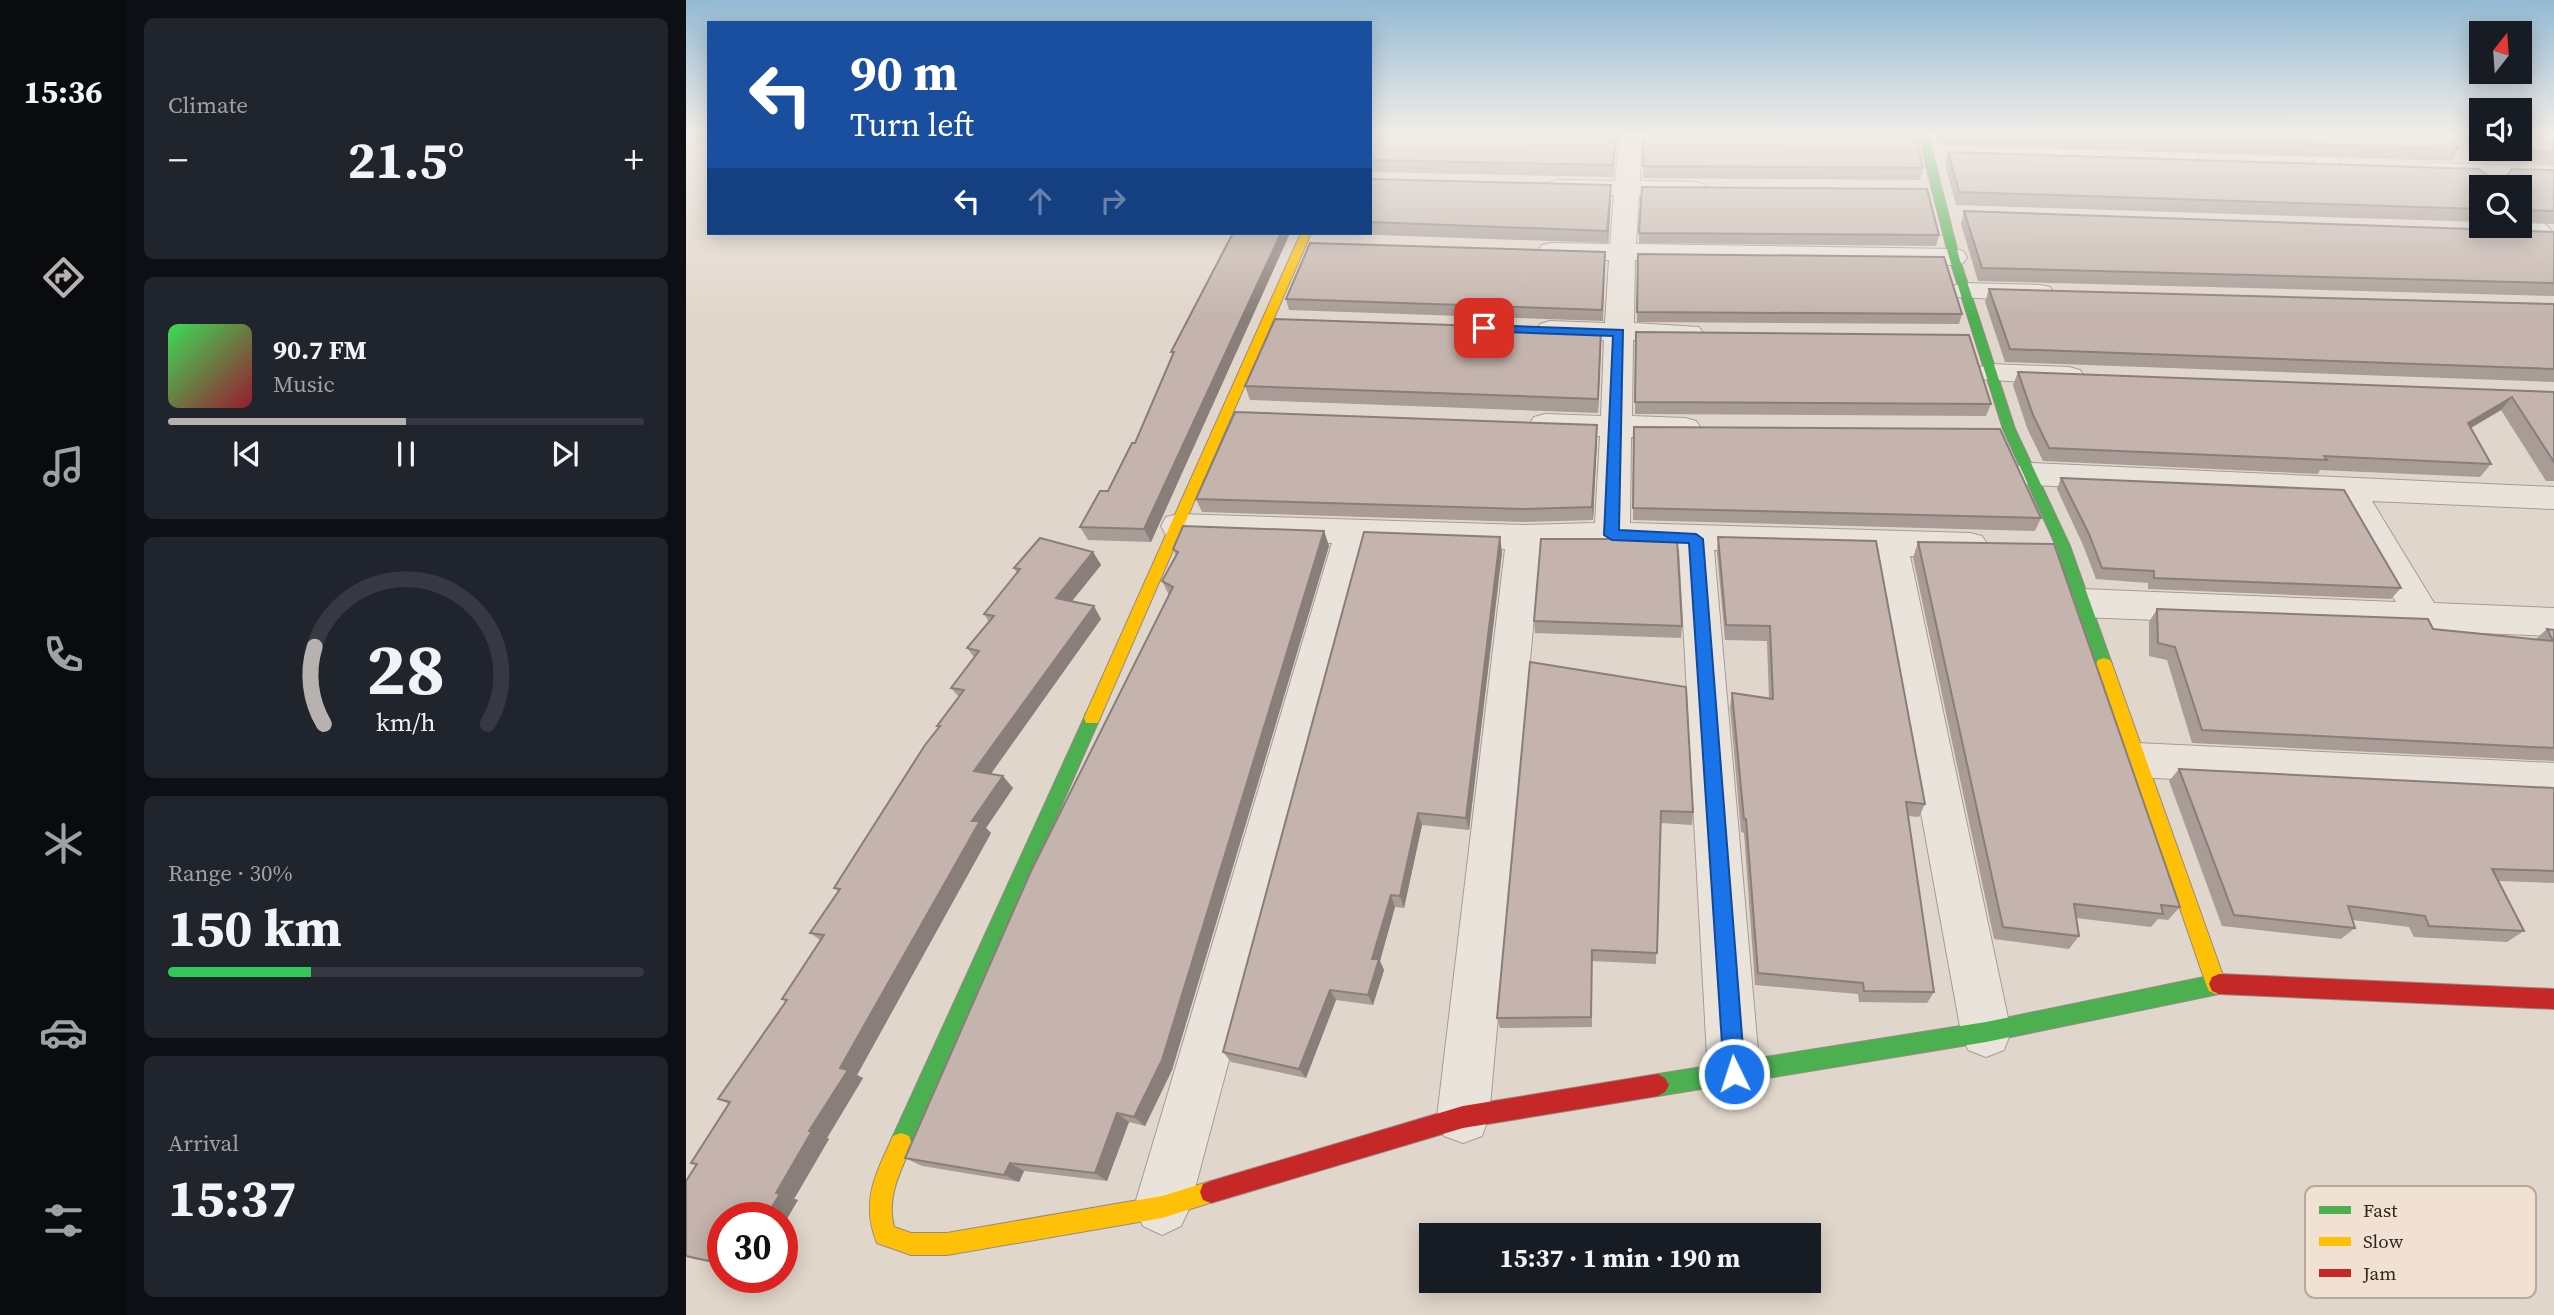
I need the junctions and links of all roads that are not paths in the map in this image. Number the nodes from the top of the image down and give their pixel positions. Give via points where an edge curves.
1 (1626, 195) edge
2 (1940, 195) edge
3 (1945, 215) junction
4 (1973, 216) edge
5 (2532, 223) edge
6 (2532, 237) edge
7 (2550, 239) edge
8 (1312, 240) edge
9 (1524, 250) edge
10 (1622, 254) junction
11 (1954, 257) junction
12 (1965, 291) junction
13 (2061, 293) edge
14 (1524, 330) edge
15 (1619, 333) junction
16 (1716, 334) edge
17 (1991, 373) junction
18 (2101, 377) edge
19 (1519, 424) edge
20 (1616, 427) junction
21 (1711, 428) edge
22 (2030, 474) junction
23 (2348, 489) junction
24 (2554, 498) edge
25 (1178, 526) junction
26 (1352, 533) junction
27 (1612, 535) junction
28 (1524, 537) junction
29 (1696, 539) junction
30 (1890, 544) junction
31 (2063, 547) junction
32 (2082, 603) junction
33 (2423, 615) junction
34 (2554, 622) edge
35 (2137, 760) junction
36 (2554, 781) edge
37 (2216, 984) junction
38 (2554, 999) edge
39 (1986, 1032) junction
40 (1734, 1074) junction
41 (1463, 1117) junction
42 (1162, 1207) junction

1 - 10 street
2 - 3 street
3 - 4 street
3 - 11 street
5 - 7 street
6 - 7 street
8 - 25 street via 1242,413
9 - 10 street
10 - 11 street
10 - 15 street
11 - 12 street
12 - 13 street
12 - 17 street via 1965,336
14 - 15 street
15 - 16 street
15 - 20 street
17 - 18 street
17 - 22 street via 1996,429
19 - 20 street
20 - 21 street
20 - 27 street
22 - 23 street
22 - 31 street
23 - 24 street
23 - 33 street
25 - 26 street
25 - 42 street via 880,1192 879,1219 885,1235 911,1244 947,1244
26 - 28 street
26 - 42 street
27 - 28 street
27 - 29 street
28 - 41 street
29 - 30 street
29 - 40 street
30 - 31 street
30 - 39 street
31 - 32 street
32 - 33 street
32 - 35 street
33 - 34 street
35 - 36 street
35 - 37 street
37 - 38 street
37 - 39 street
39 - 40 street
40 - 41 street
41 - 42 street

